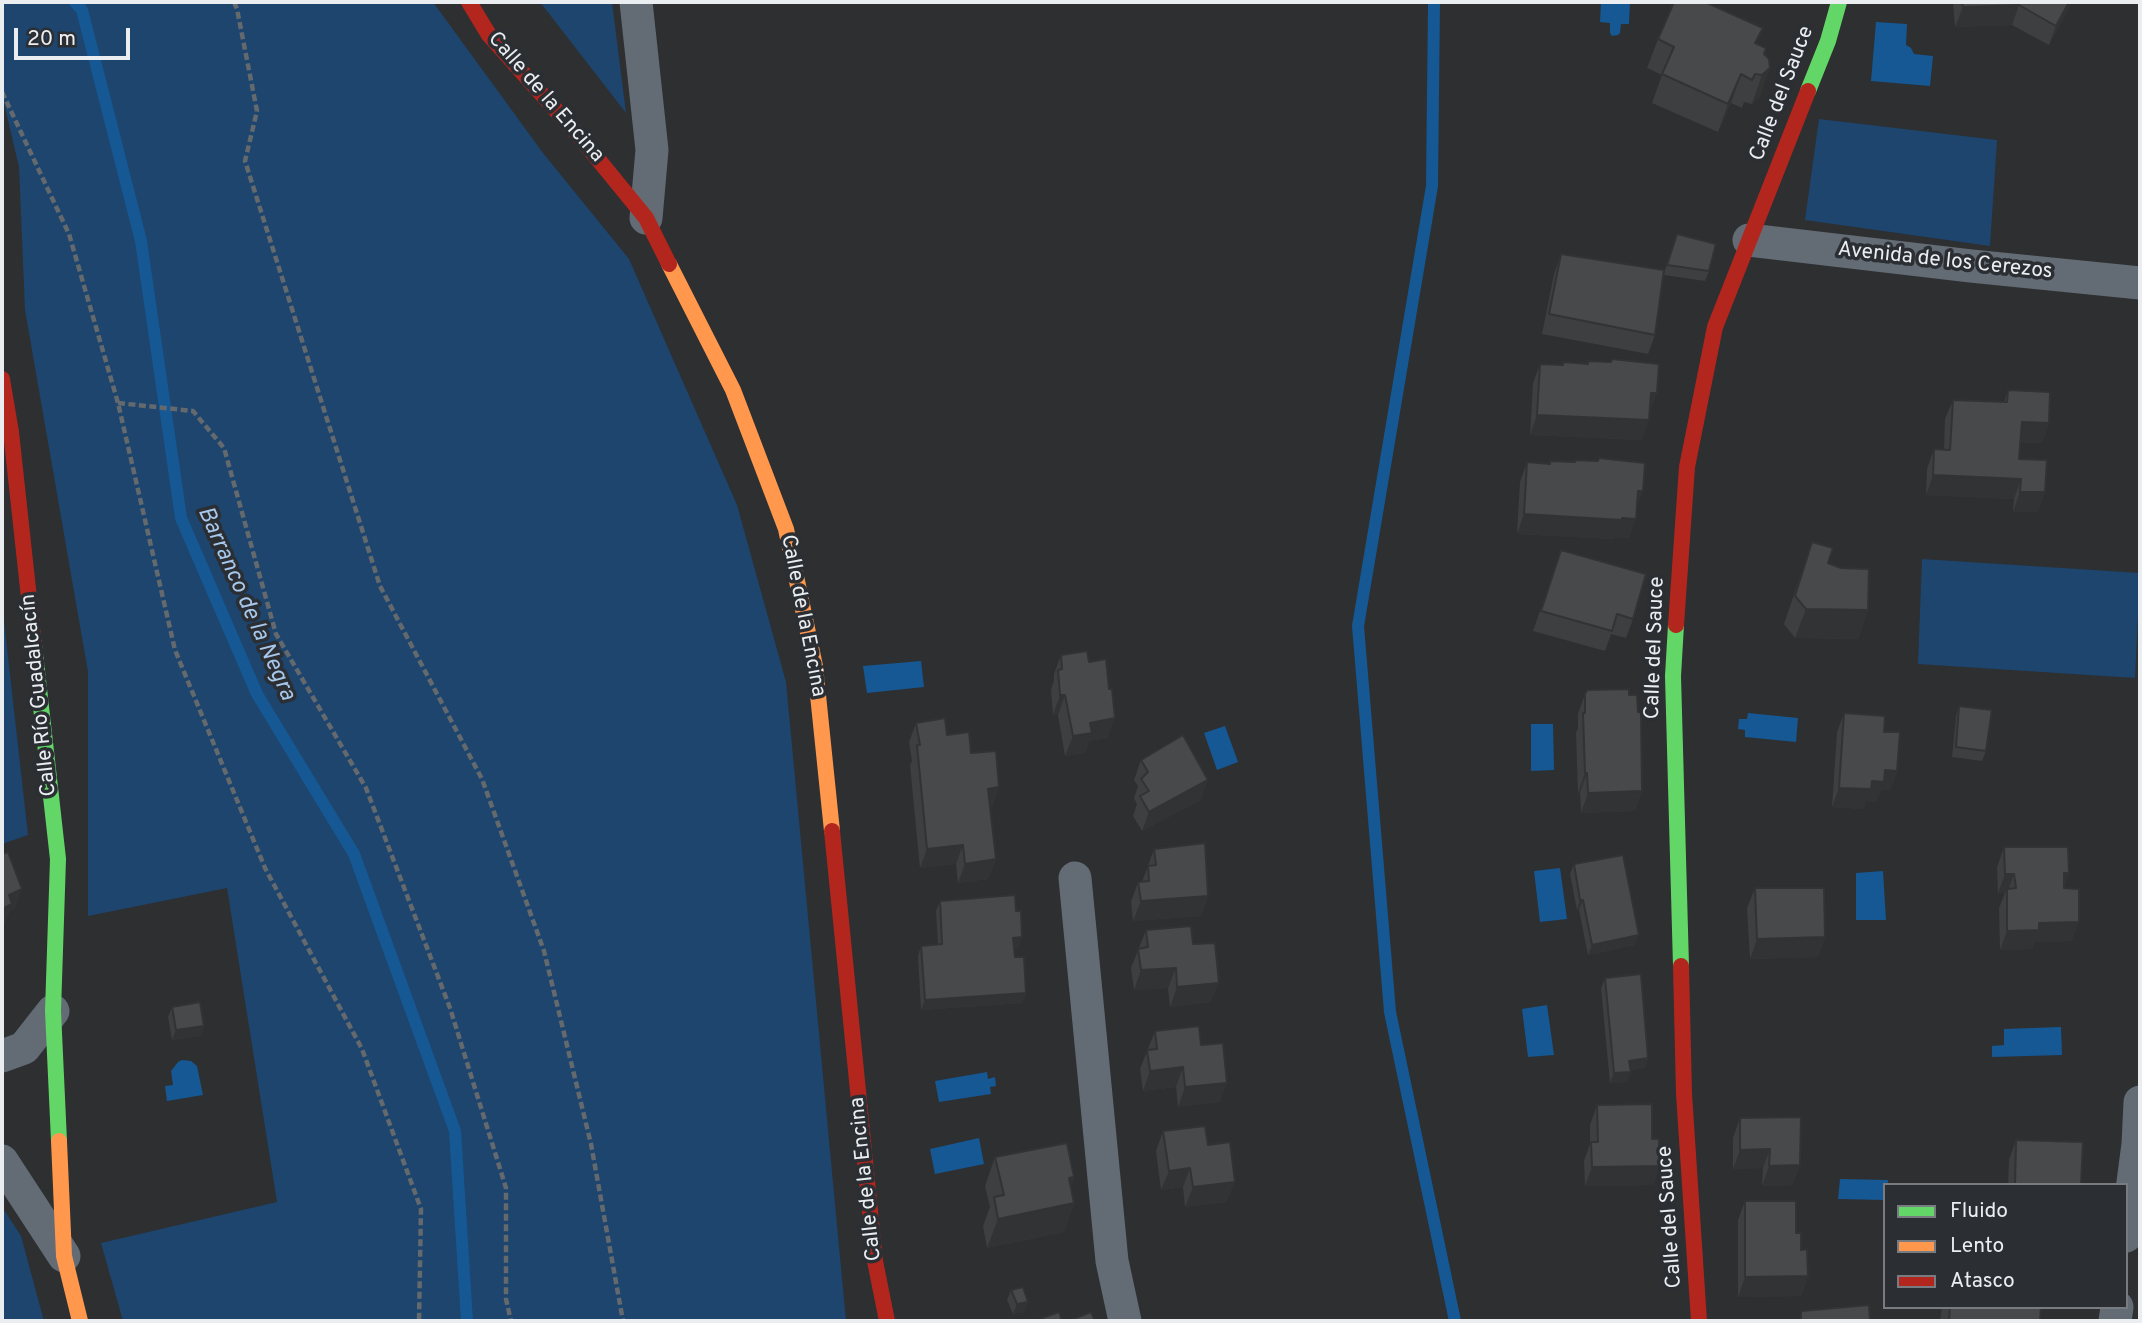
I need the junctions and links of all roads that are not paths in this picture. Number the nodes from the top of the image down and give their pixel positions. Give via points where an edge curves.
1 (469, 2) edge
2 (636, 2) edge
3 (1839, 2) edge
4 (646, 218) junction
5 (1749, 240) junction
6 (2140, 283) edge
7 (2, 379) edge
8 (1075, 878) dead end
9 (53, 1011) junction
10 (2, 1056) edge
11 (2140, 1102) edge
12 (2, 1161) edge
13 (2128, 1221) edge
14 (64, 1256) junction
15 (80, 1321) edge
16 (887, 1321) edge
17 (1125, 1321) edge
18 (1699, 1321) edge

1 - 4 street, Calle de la Encina via 489,35
2 - 4 street via 652,150
3 - 5 street, Calle del Sauce via 1828,41
4 - 16 street, Calle de la Encina via 733,390 786,530 816,666 875,1261
5 - 6 street, Avenida de los Cerezos
5 - 18 street, Calle del Sauce via 1715,327 1687,467 1673,676 1684,1094
7 - 9 street, Calle Río Guadalcacín via 58,859
8 - 17 street via 1112,1261
9 - 10 street via 24,1048
9 - 14 street, Calle Río Guadalcacín
11 - 13 street
12 - 14 street
14 - 15 street, Calle Río Guadalcacín

